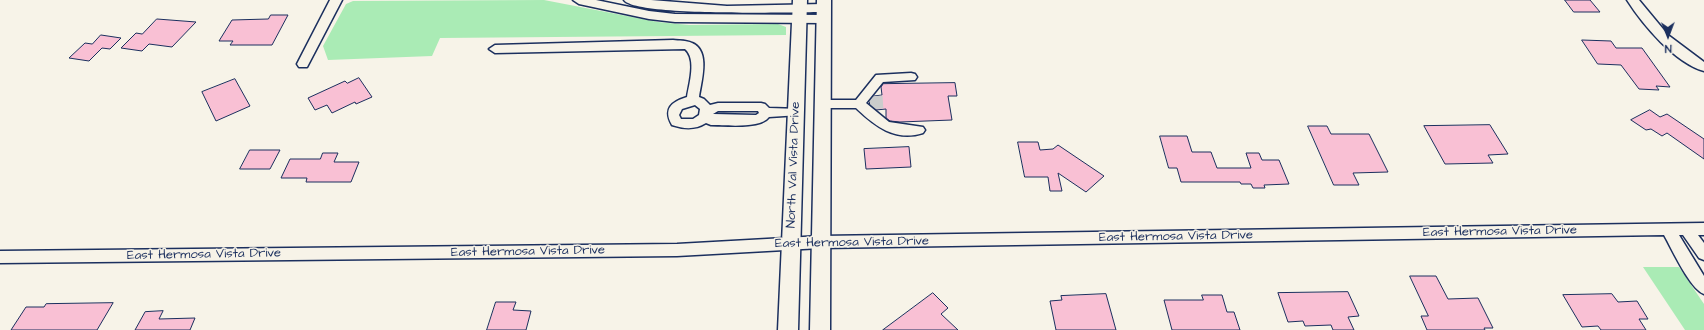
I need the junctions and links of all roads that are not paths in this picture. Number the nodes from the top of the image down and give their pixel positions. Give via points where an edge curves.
1 (336, 0) edge
2 (579, 0) edge
3 (630, 0) edge
4 (1633, 0) edge
5 (800, 9) edge
6 (824, 9) edge
7 (495, 49) dead end
8 (302, 64) dead end
9 (1704, 67) edge
10 (911, 77) dead end
11 (692, 101) junction
12 (823, 104) junction
13 (860, 104) junction
14 (796, 112) junction
15 (706, 114) junction
16 (919, 130) dead end
17 (1668, 229) junction
18 (1687, 229) junction
19 (1704, 229) edge
20 (821, 242) junction
21 (792, 243) junction
22 (1704, 254) edge
23 (0, 257) edge
24 (1704, 288) edge
25 (788, 330) edge
26 (820, 330) edge

1 - 8 street
2 - 5 street via 648,15 675,18
3 - 5 street via 701,9
4 - 9 street via 1660,34
5 - 6 street
5 - 14 main road, North Val Vista Drive
6 - 12 main road, North Val Vista Drive
7 - 11 street via 673,44 689,46 696,52 698,64
10 - 13 street via 880,78 874,92
11 - 15 street via 703,105
11 - 15 street via 676,107 673,115 676,122 692,125 702,120
12 - 13 street
12 - 20 main road, North Val Vista Drive
13 - 16 street via 874,112 882,126 896,130
14 - 15 street via 766,113 761,107 718,108
14 - 21 main road, North Val Vista Drive
17 - 18 street, East Hermosa Vista Drive
17 - 20 street, East Hermosa Vista Drive
17 - 24 street
18 - 19 street, East Hermosa Vista Drive
18 - 22 street
20 - 21 street, East Hermosa Vista Drive
20 - 26 main road, North Val Vista Drive
21 - 23 street, East Hermosa Vista Drive via 678,250
21 - 25 main road, North Val Vista Drive

